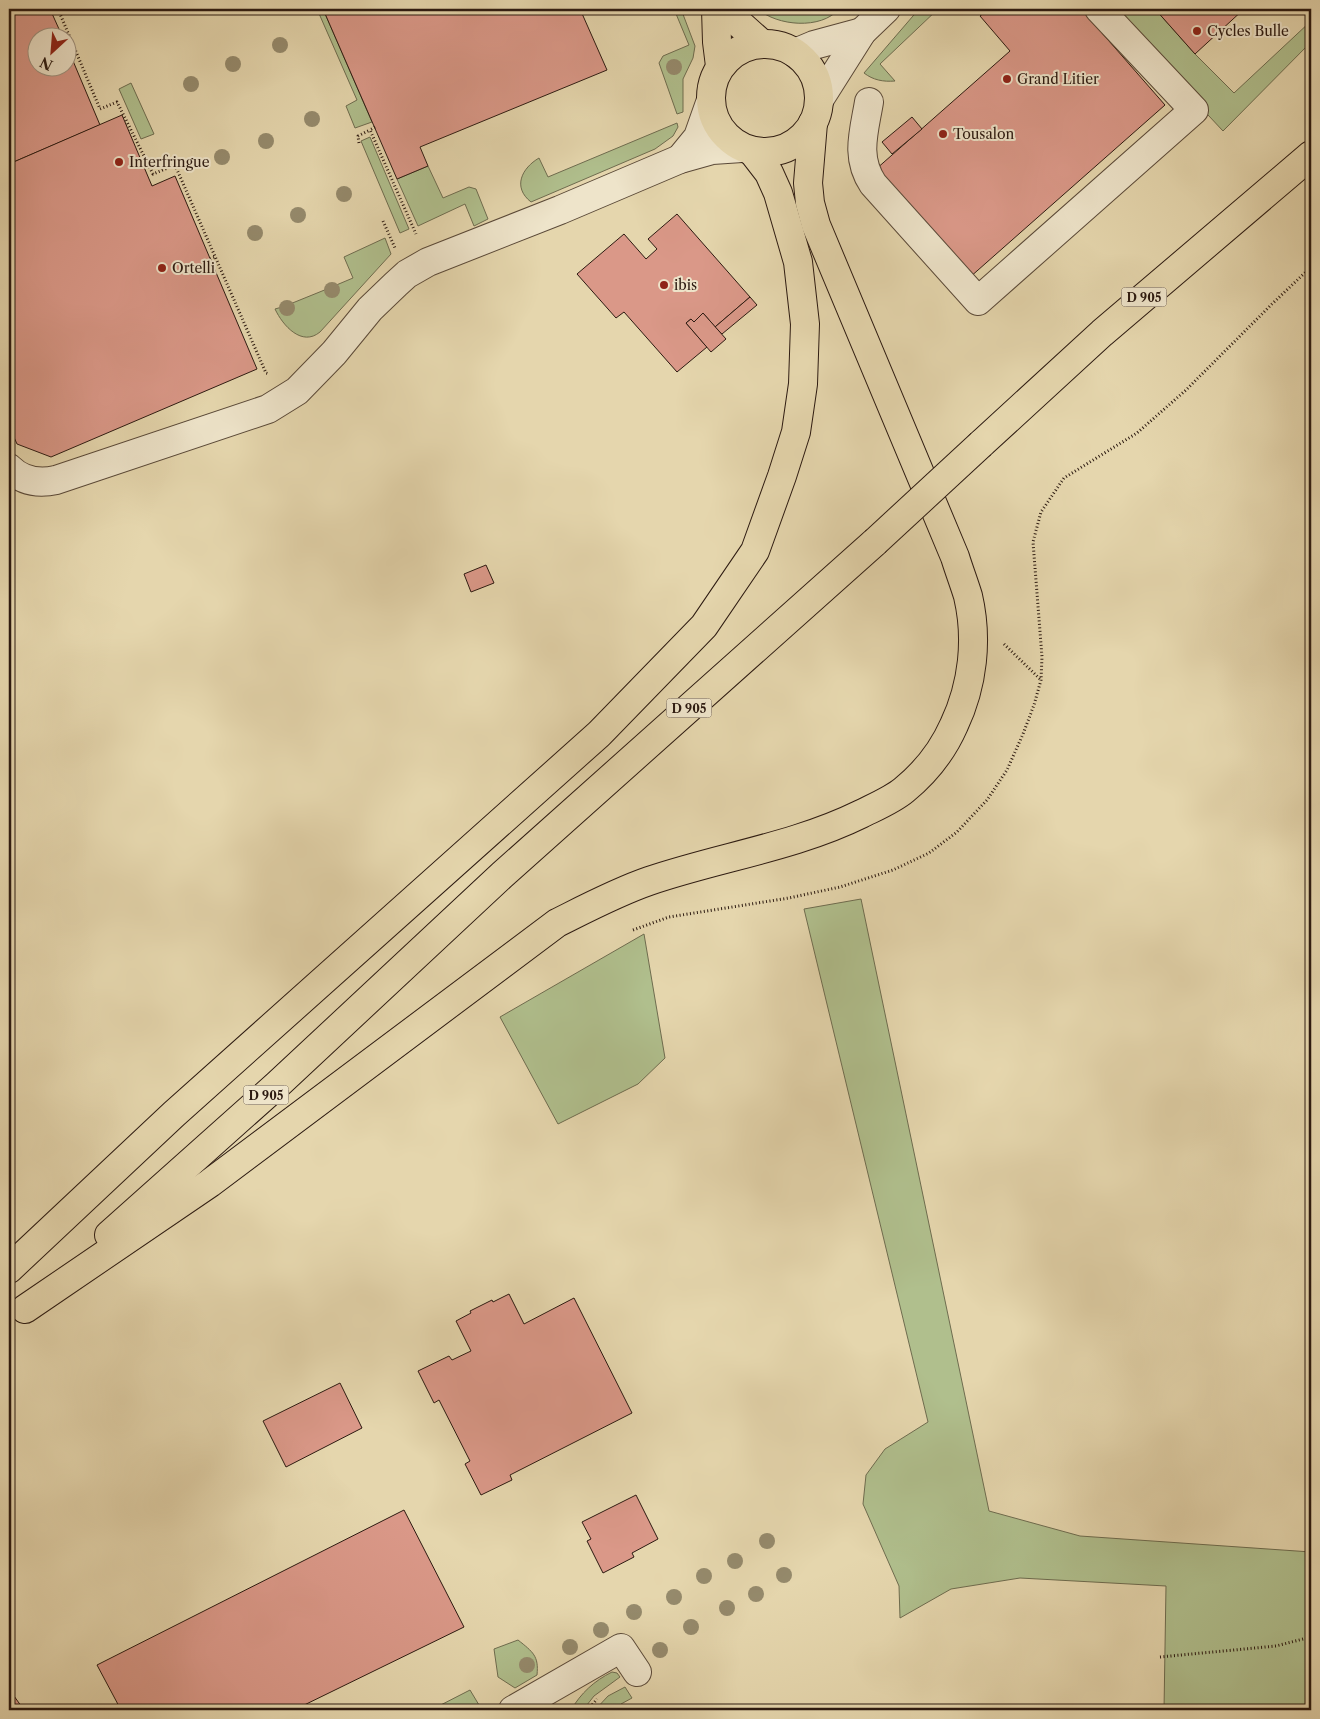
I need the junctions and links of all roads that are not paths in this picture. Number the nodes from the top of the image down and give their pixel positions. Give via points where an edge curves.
1 (716, 9) edge
2 (723, 9) edge
3 (886, 9) edge
4 (1100, 9) edge
5 (862, 32) junction
6 (762, 44) junction
7 (795, 53) junction
8 (720, 66) junction
9 (869, 102) dead end
10 (710, 103) junction
11 (816, 111) junction
12 (747, 149) junction
13 (1311, 155) edge
14 (680, 159) junction
15 (9, 468) edge
16 (9, 1269) edge
17 (17, 1316) edge
18 (637, 1672) dead end
19 (513, 1710) edge

1 - 8 main road
2 - 6 main road
3 - 5 street
4 - 9 street via 1194,110 978,301 865,172 862,157
5 - 7 street
5 - 11 street
6 - 7 main road
6 - 8 main road via 746,47
7 - 11 main road via 808,66 816,82
8 - 10 main road via 714,78
10 - 12 main road via 716,122 726,136
10 - 14 street via 698,137
11 - 12 main road via 798,141 764,152
11 - 17 main road via 808,183 816,225 955,556 968,597 973,636 971,677 963,707 947,741 929,766 903,791 840,824 804,838 650,881 556,923 210,1183
12 - 14 street via 712,150
12 - 16 main road via 769,173 778,193 798,262 805,324 803,384 796,432 755,551 704,626 599,734 174,1114
13 - 17 main road, D 905, bridge via 1102,333 875,542 502,875 277,1085
14 - 15 street via 428,262 407,274 370,309 297,391 268,409 56,480 34,482
18 - 19 street via 621,1648

